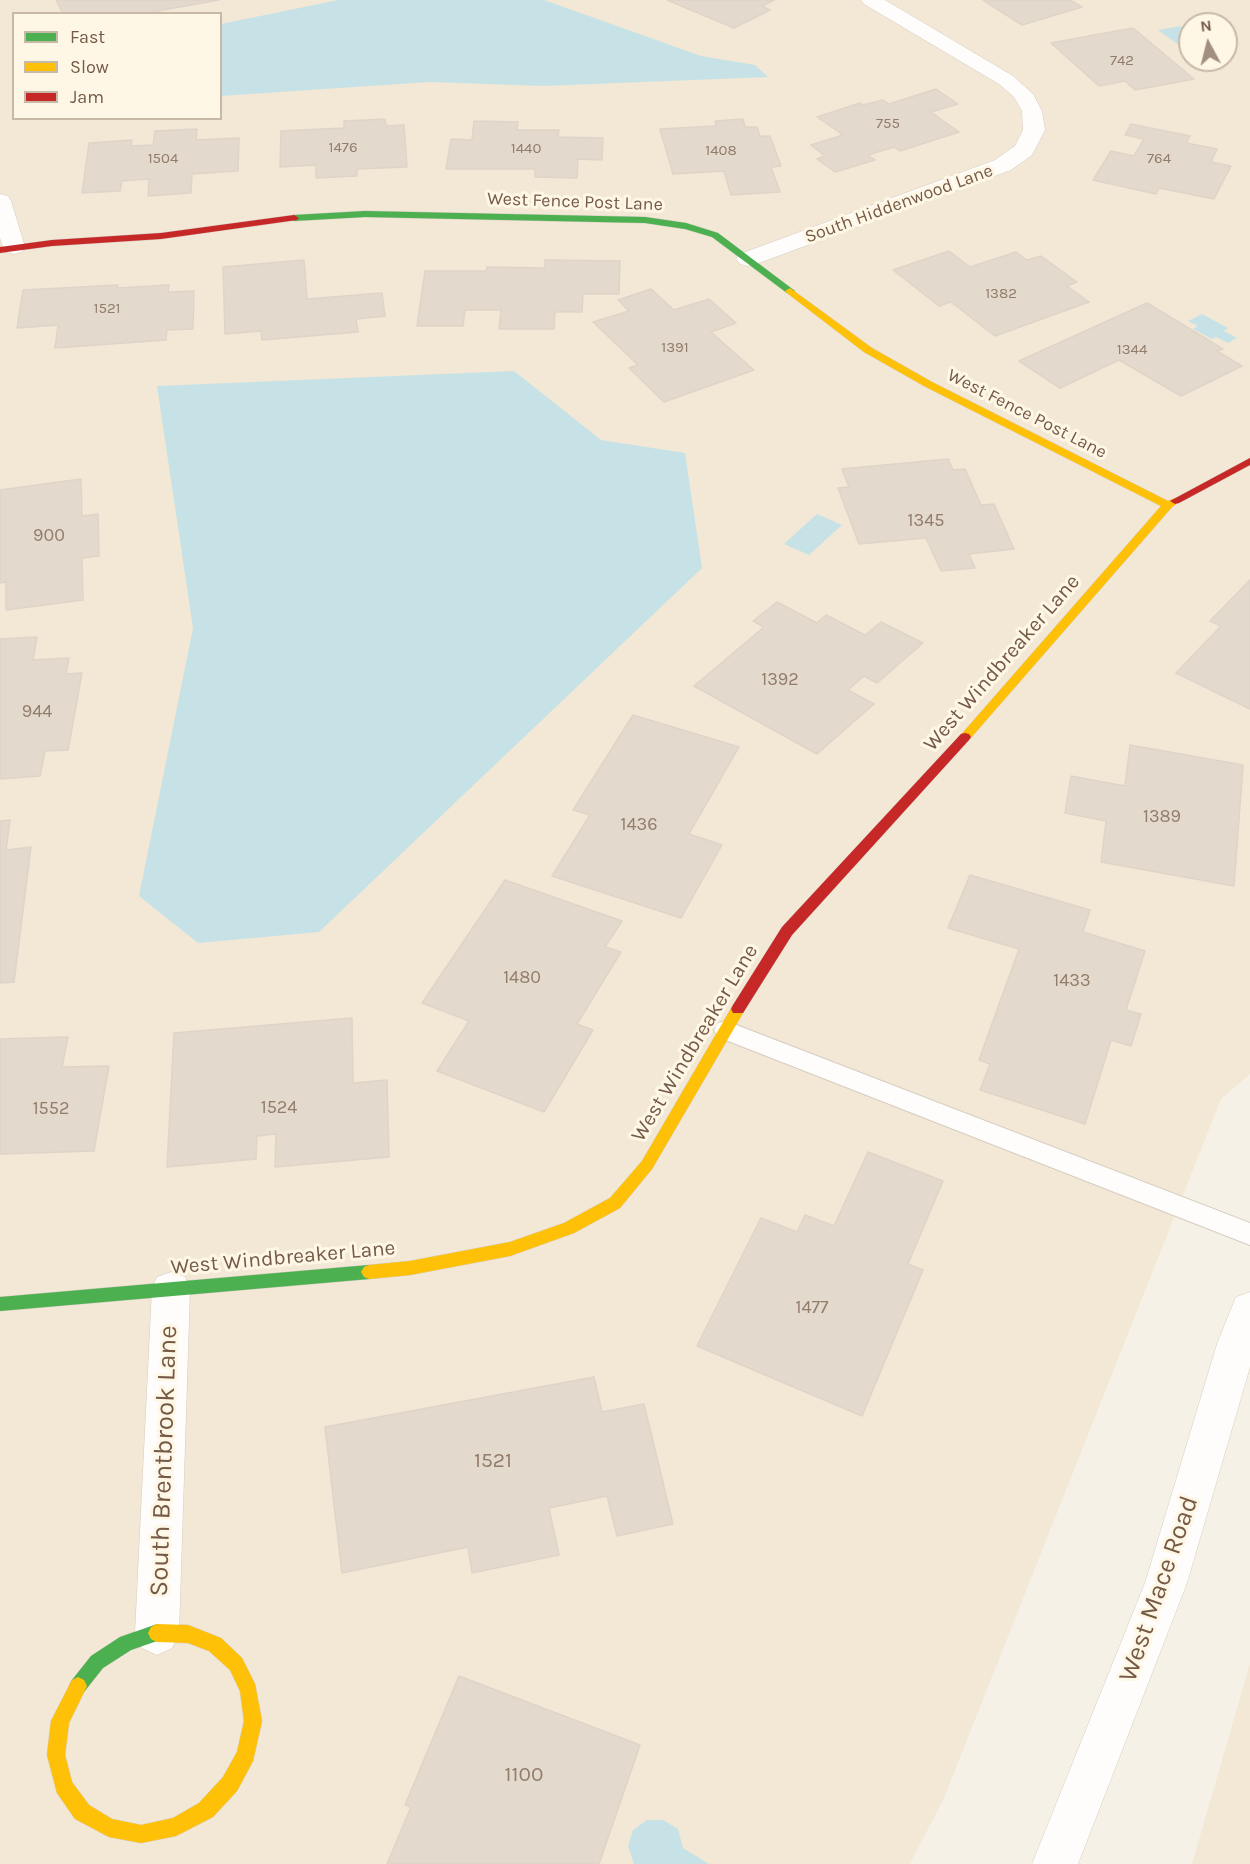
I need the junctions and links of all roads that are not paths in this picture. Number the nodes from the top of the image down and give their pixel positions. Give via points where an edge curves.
1 (871, 0) edge
2 (0, 201) edge
3 (7, 248) edge
4 (748, 259) junction
5 (1250, 461) edge
6 (1168, 505) junction
7 (726, 1030) junction
8 (1250, 1234) edge
9 (171, 1289) junction
10 (0, 1304) edge
11 (1250, 1309) edge
12 (157, 1633) junction
13 (1055, 1864) edge

1 - 4 street, South Hiddenwood Lane via 1006,80 1023,94 1032,111 1034,130 1024,150 1004,165
2 - 3 street
3 - 4 street, West Fence Post Lane via 161,236 300,217 365,214 645,220 715,235
4 - 6 street, West Fence Post Lane via 868,350
5 - 6 street, West Windbreaker Lane
6 - 7 street, West Windbreaker Lane via 987,713 787,931
7 - 8 lane
7 - 9 street, West Windbreaker Lane via 647,1165 615,1203 569,1228 510,1249 410,1268
9 - 10 street, West Windbreaker Lane
9 - 12 street, South Brentbrook Lane
11 - 13 street, West Mace Road via 1166,1583
12 - 12 street via 126,1642 98,1662 75,1689 60,1721 56,1755 64,1786 82,1812 109,1828 141,1834 176,1827 206,1810 236,1774 246,1754 253,1721 249,1690 236,1664 215,1644 188,1634

